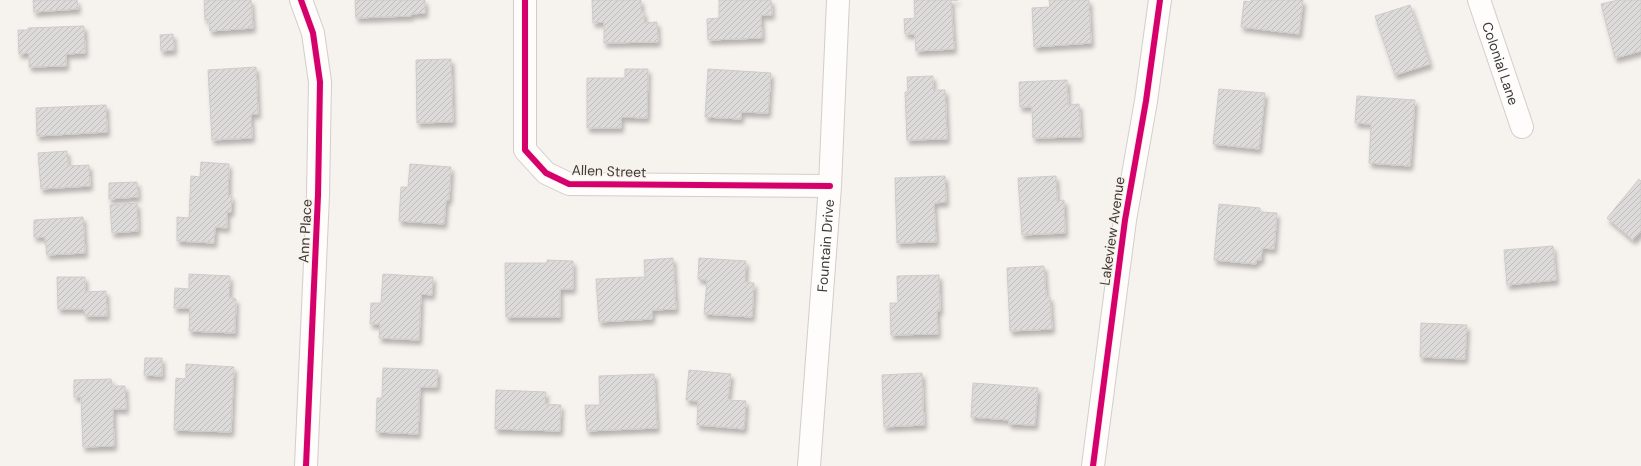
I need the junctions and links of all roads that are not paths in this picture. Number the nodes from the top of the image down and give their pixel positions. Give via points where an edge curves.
1 (302, 0) edge
2 (525, 0) edge
3 (838, 0) edge
4 (1160, 0) edge
5 (1479, 0) edge
6 (1522, 126) dead end
7 (830, 186) junction
8 (306, 466) edge
9 (809, 466) edge
10 (1093, 466) edge

1 - 8 street, Ann Place via 313,33 320,82 318,195
2 - 7 street, Allen Street via 525,150 546,173 569,184
3 - 7 street, Fountain Drive
4 - 10 street, Lakeview Avenue via 1146,101 1124,220
5 - 6 street, Colonial Lane
7 - 9 street, Fountain Drive

